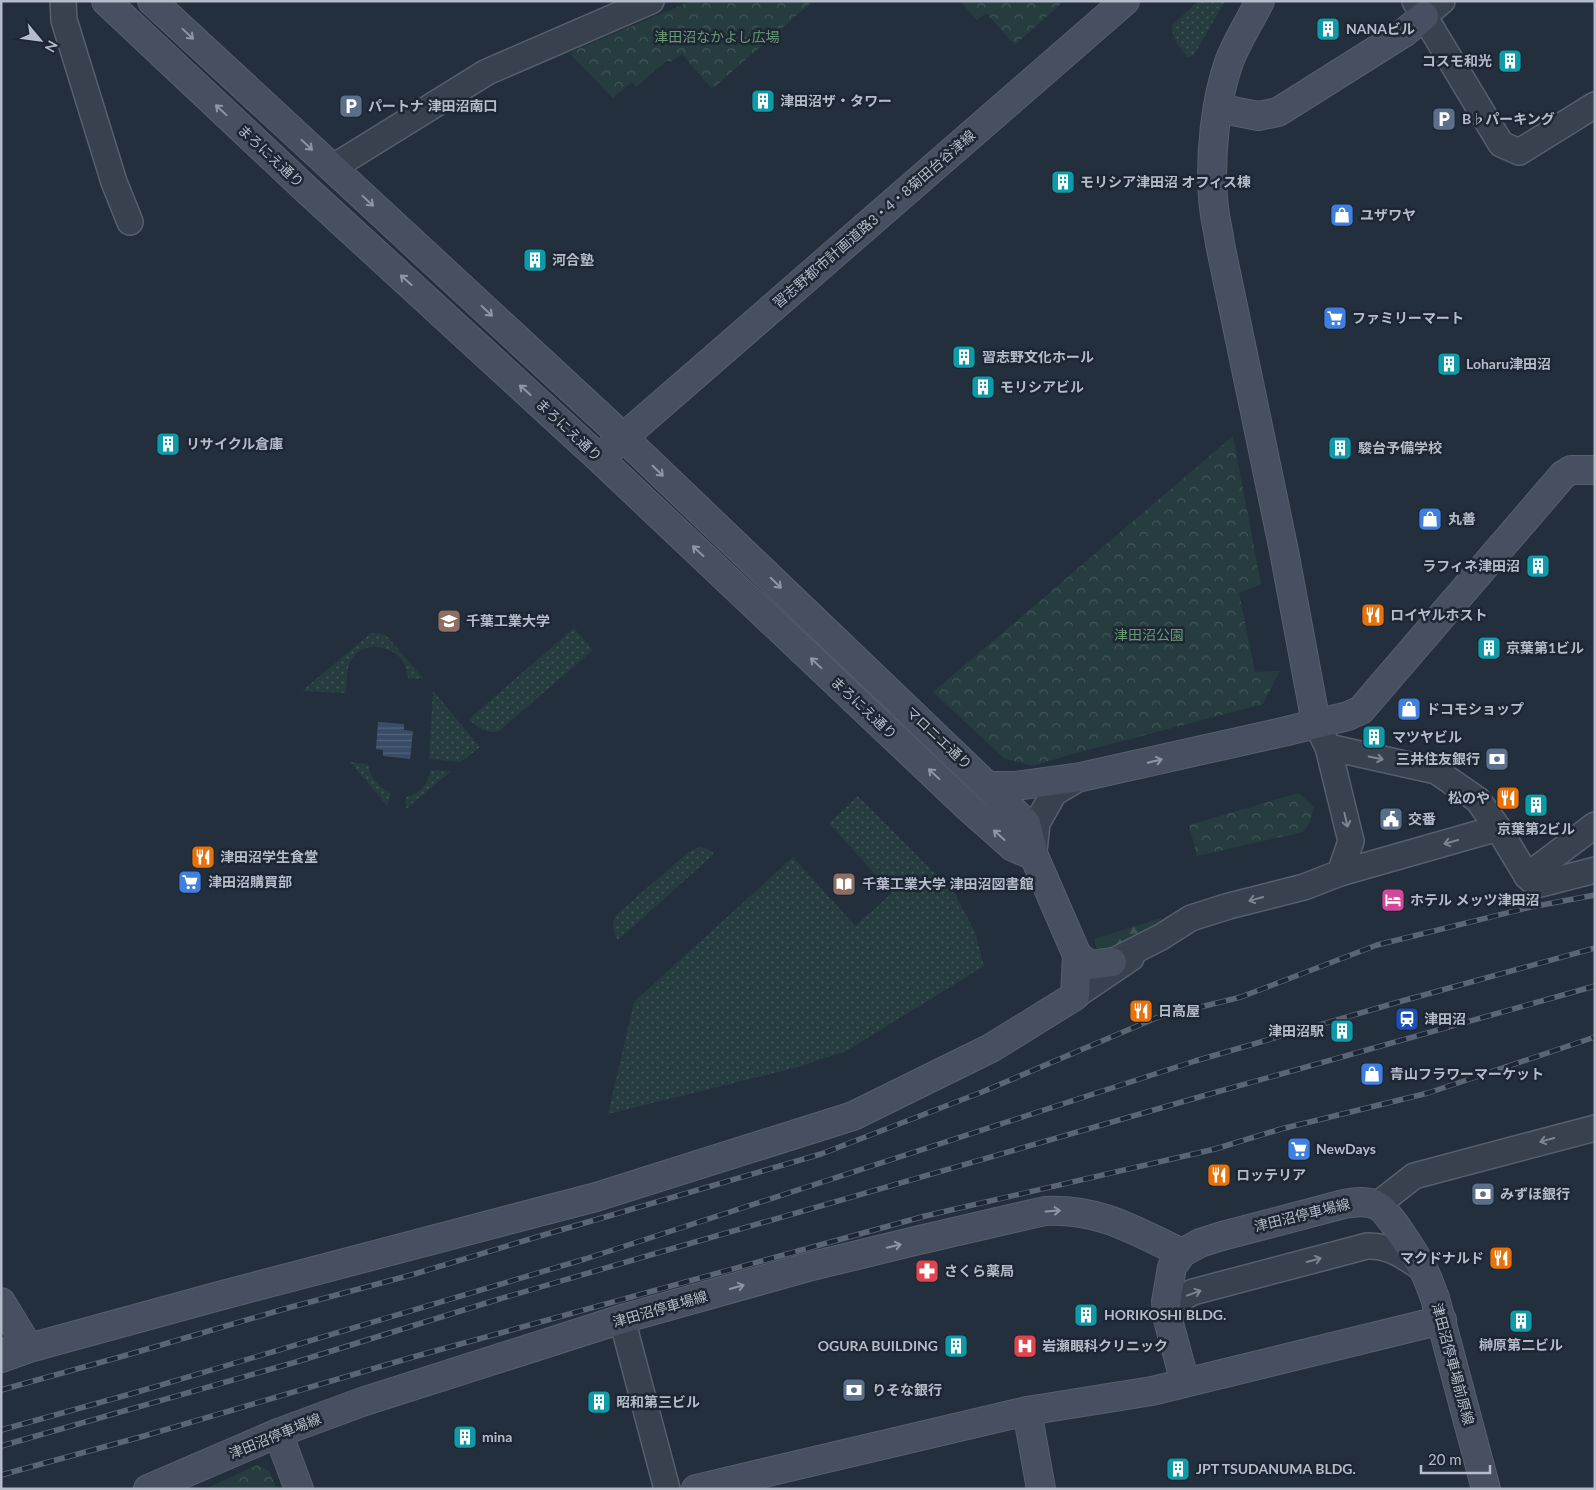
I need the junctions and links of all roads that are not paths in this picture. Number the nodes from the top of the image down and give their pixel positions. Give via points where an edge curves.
1 (62, 1) edge
2 (106, 1) edge
3 (152, 1) edge
4 (651, 1) edge
5 (1125, 1) edge
6 (1260, 1) edge
7 (1427, 6) edge
8 (1595, 105) edge
9 (1218, 108) junction
10 (332, 168) junction
11 (130, 222) dead end
12 (623, 437) junction
13 (600, 458) junction
14 (1595, 470) edge
15 (1316, 723) junction
16 (1328, 748) junction
17 (1081, 777) junction
18 (989, 786) junction
19 (1595, 825) edge
20 (1498, 828) junction
21 (1034, 856) junction
22 (1595, 870) edge
23 (1340, 873) junction
24 (1527, 876) junction
25 (1162, 937) junction
26 (1077, 955) junction
27 (1112, 962) joint
28 (1075, 996) junction
29 (1595, 1128) edge
30 (1377, 1205) junction
31 (1182, 1253) junction
32 (1423, 1269) junction
33 (1, 1302) edge
34 (622, 1319) junction
35 (1168, 1320) junction
36 (1442, 1320) junction
37 (29, 1348) junction
38 (1, 1350) edge
39 (1, 1358) edge
40 (1185, 1382) junction
41 (1026, 1412) junction
42 (278, 1433) junction
43 (148, 1489) edge
44 (299, 1489) edge
45 (667, 1489) edge
46 (696, 1489) edge
47 (1041, 1489) edge
48 (1486, 1489) edge

1 - 11 street via 64,20 114,182
13 -> 2 street, まろにえ通り
3 -> 10 street
4 - 10 street via 487,72
5 - 12 street, 習志野都市計画道路3・4・8菊田台谷津線
6 - 9 street via 1229,61
7 - 8 street via 1501,144 1519,152
7 - 9 street via 1405,32 1278,112 1258,116
9 - 15 street via 1213,198 1220,244
10 -> 12 street
12 - 13 street, 習志野都市計画道路3・4・8菊田台谷津線
12 -> 18 street, マロニエ通り
21 -> 13 street, まろにえ通り via 1012,847 969,808
14 - 15 street via 1571,470 1563,475 1361,710
15 - 16 street
17 -> 15 street
16 -> 20 street via 1436,771 1478,800
16 -> 23 street via 1351,841
17 - 18 street via 1016,786
17 - 21 street via 1054,793 1036,823
18 - 21 street, マロニエ通り via 1026,823
19 - 24 street
20 -> 23 street
20 - 24 street
21 - 26 street, マロニエ通り
22 - 24 street via 1537,885
23 -> 25 street via 1304,887 1191,918
25 - 27 street
25 - 28 street
26 - 27 street via 1089,965
26 - 28 street
28 - 37 street via 991,1048 853,1116 596,1197
29 -> 30 street via 1414,1176
30 - 31 street, 津田沼停車場線 via 1357,1201 1344,1204 1222,1236
30 - 32 street via 1391,1218
34 -> 31 street, 津田沼停車場線 via 808,1267 1046,1211 1062,1210 1102,1217
31 - 35 street via 1172,1267 1166,1302
35 -> 32 street via 1182,1298 1193,1292 1367,1246 1390,1248
32 - 36 street, 津田沼停車場前原線
33 - 37 street
34 - 42 street, 津田沼停車場線 via 362,1402
34 - 45 street
35 - 40 street
36 - 40 street
36 - 48 street, 津田沼停車場前原線
37 - 38 street
37 - 39 street
40 - 41 street via 1152,1391
41 - 46 street
41 - 47 street
42 - 43 street, 津田沼停車場線
42 - 44 street

